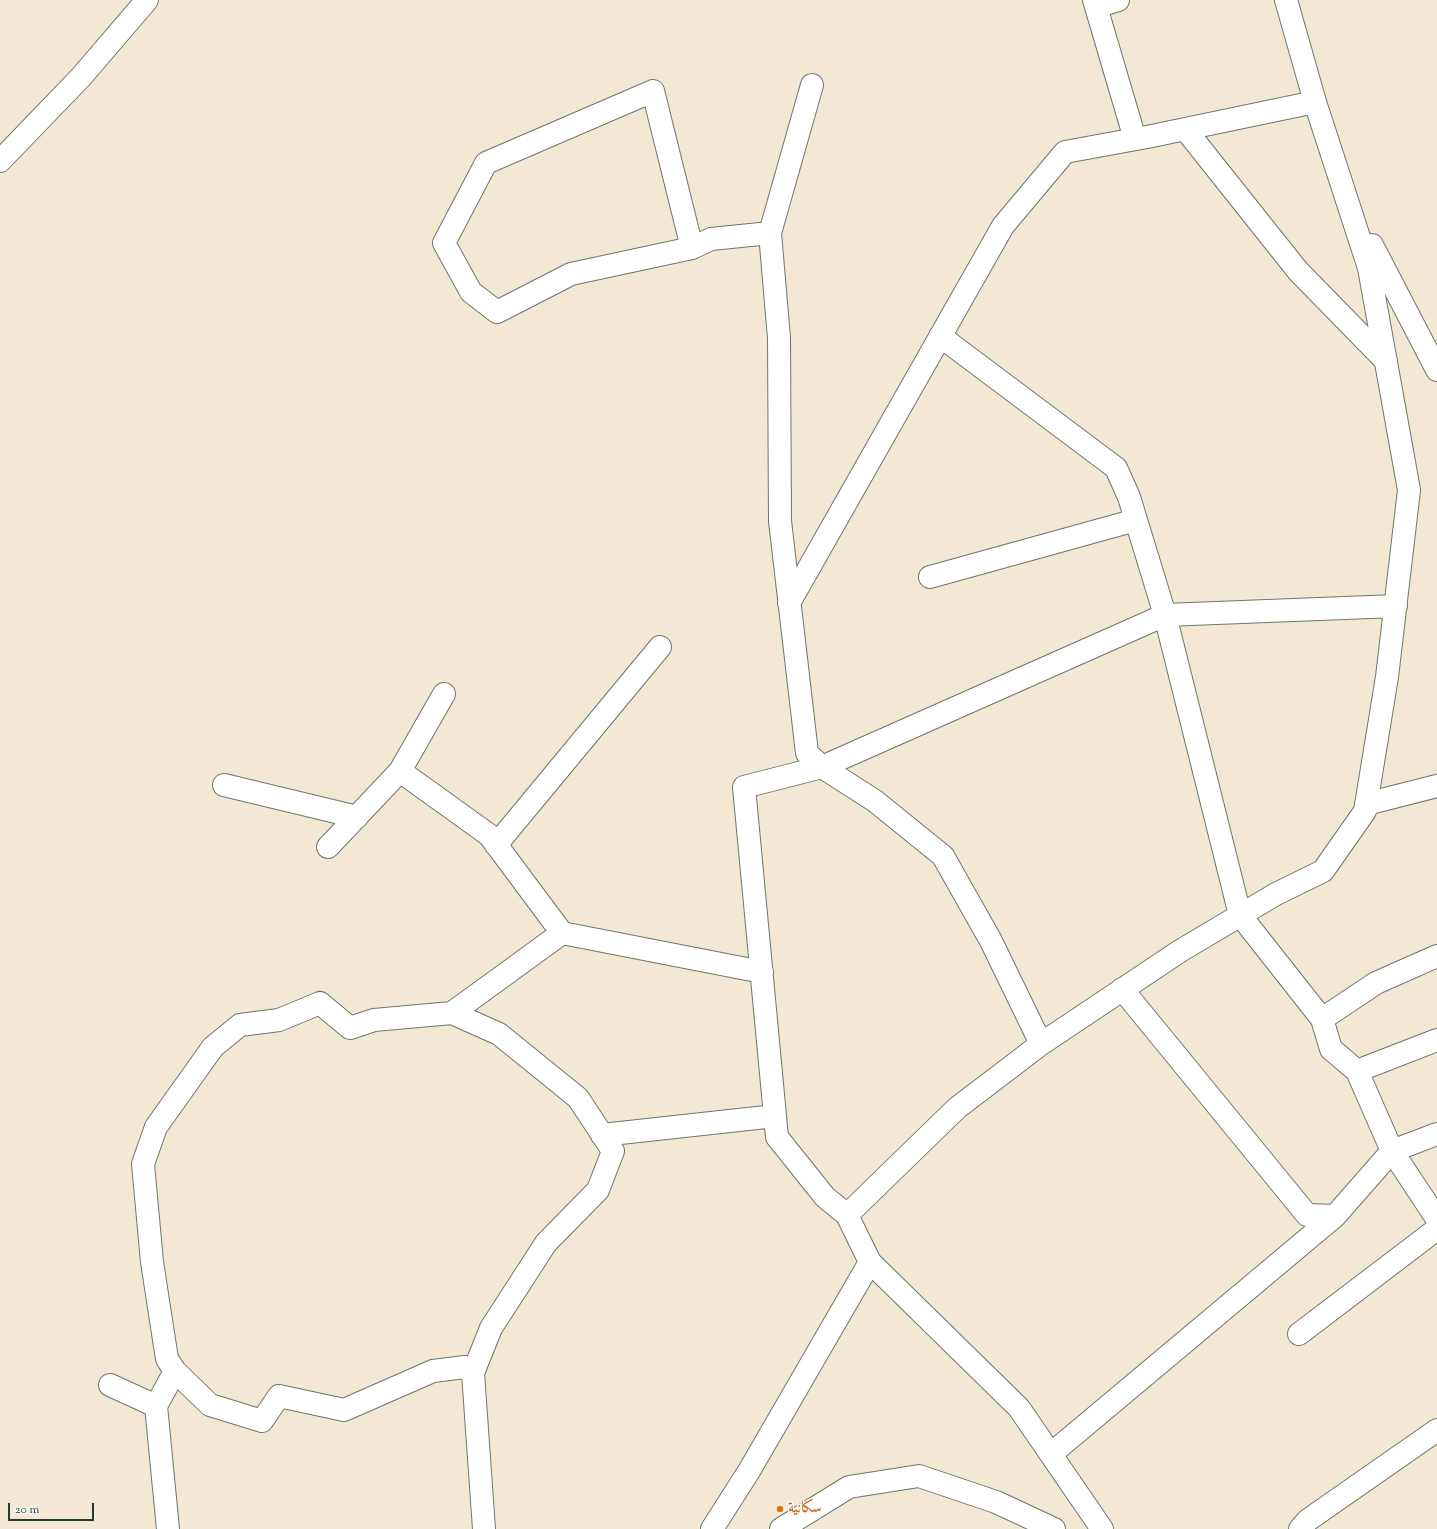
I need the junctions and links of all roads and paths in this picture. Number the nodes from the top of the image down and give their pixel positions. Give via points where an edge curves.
1 (147, 0) edge
2 (1118, 0) edge
3 (1286, 0) edge
4 (1095, 4) edge
5 (812, 85) dead end
6 (1315, 102) junction
7 (1185, 129) junction
8 (1135, 139) junction
9 (0, 161) edge
10 (1345, 192) junction
11 (770, 233) junction
12 (692, 248) junction
13 (940, 336) junction
14 (1386, 362) junction
15 (1437, 370) edge
16 (1136, 520) junction
17 (930, 577) dead end
18 (789, 603) junction
19 (1396, 606) junction
20 (1165, 615) junction
21 (660, 647) dead end
22 (444, 694) dead end
23 (822, 767) junction
24 (400, 771) junction
25 (224, 785) dead end
26 (1437, 786) edge
27 (1366, 804) junction
28 (356, 817) junction
29 (496, 845) junction
30 (328, 847) dead end
31 (1240, 915) junction
32 (562, 933) junction
33 (1437, 956) edge
34 (762, 972) junction
35 (1122, 989) junction
36 (452, 1013) junction
37 (1322, 1018) junction
38 (1437, 1040) edge
39 (1041, 1044) junction
40 (1357, 1071) junction
41 (775, 1116) junction
42 (1437, 1134) edge
43 (602, 1135) junction
44 (1392, 1151) junction
45 (847, 1215) junction
46 (1335, 1216) junction
47 (1437, 1219) edge
48 (1437, 1229) edge
49 (870, 1262) junction
50 (1299, 1334) dead end
51 (175, 1371) junction
52 (473, 1372) junction
53 (110, 1385) dead end
54 (156, 1406) junction
55 (1437, 1430) edge
56 (1051, 1454) junction
57 (168, 1529) edge
58 (484, 1529) edge
59 (712, 1529) edge
60 (781, 1529) edge
61 (1054, 1529) edge
62 (1102, 1529) edge
63 (1300, 1529) edge

1 - 9 street via 81,78
2 - 4 street
3 - 6 street
4 - 8 street
5 - 11 street
6 - 7 street
6 - 10 street
7 - 8 street
7 - 14 street via 1298,271
8 - 13 street via 1065,152 1003,226
10 - 14 street via 1369,268
10 - 15 street
11 - 12 street via 711,239
11 - 18 street via 779,338 780,521
12 - 12 street via 653,91 486,163 444,243 471,292 497,312 571,274
13 - 16 street via 1116,468
13 - 18 street
14 - 19 street via 1409,490
16 - 17 street
16 - 20 street
18 - 23 street via 807,753
19 - 20 street
19 - 27 street
20 - 23 street
20 - 31 street
21 - 29 street
22 - 24 street
23 - 34 street via 744,787
23 - 39 street via 875,801 943,856 991,941
24 - 28 street
24 - 29 street via 489,835
25 - 28 street
26 - 27 street
27 - 31 street via 1365,811 1323,871
28 - 30 street
29 - 32 street
31 - 35 street via 1180,950
31 - 37 street
32 - 34 street
32 - 36 street
33 - 37 street via 1376,983
34 - 41 street
35 - 39 street
35 - 46 street via 1307,1215
36 - 43 street via 499,1034 578,1098
36 - 51 street via 374,1020 350,1028 320,1003 279,1020 240,1025 213,1047 156,1127 143,1164 152,1262 167,1359
37 - 40 street via 1331,1049
38 - 40 street
39 - 45 street via 957,1108
40 - 44 street
41 - 43 street
41 - 45 street via 777,1137 825,1196
42 - 44 street
43 - 52 street via 613,1151 598,1190 546,1243 491,1328
44 - 46 street
44 - 47 street
45 - 49 street
46 - 56 street
48 - 50 street
49 - 56 street via 1019,1408
49 - 59 street via 749,1472
51 - 52 street via 210,1405 262,1421 279,1396 344,1410 433,1371 465,1367
51 - 54 street
52 - 58 street
53 - 54 street
54 - 57 street
55 - 63 street via 1308,1520
56 - 62 street
60 - 61 street via 849,1487 919,1476 996,1502

